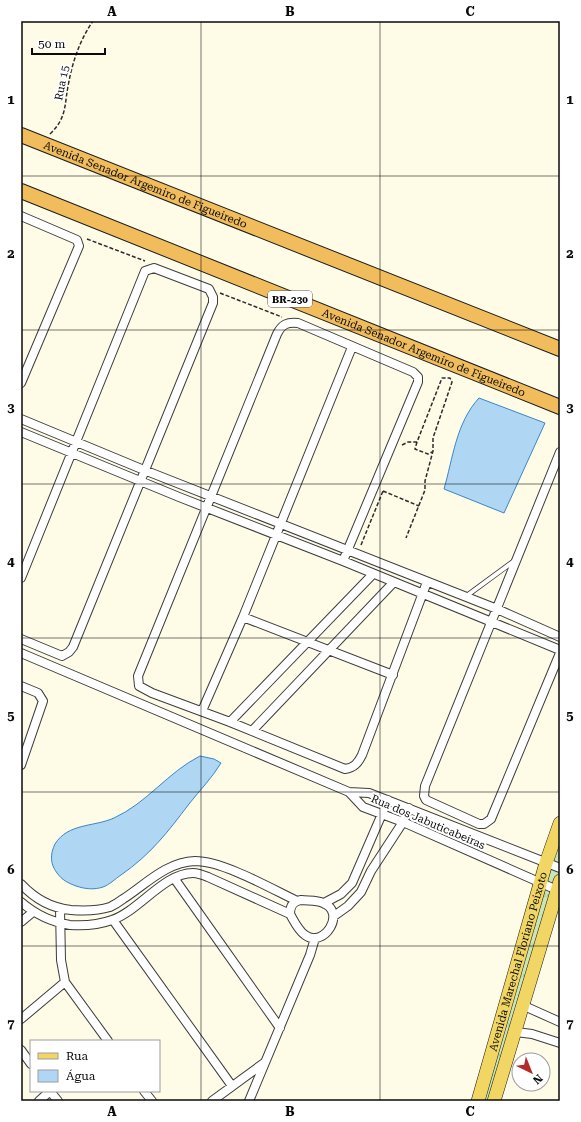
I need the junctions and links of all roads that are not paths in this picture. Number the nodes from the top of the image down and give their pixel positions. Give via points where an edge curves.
1 (21, 135) edge
2 (21, 191) edge
3 (21, 216) edge
4 (352, 347) junction
5 (560, 349) edge
6 (21, 382) edge
7 (560, 407) edge
8 (21, 419) edge
9 (21, 432) edge
10 (76, 441) junction
11 (72, 452) junction
12 (560, 452) edge
13 (144, 470) junction
14 (140, 480) junction
15 (212, 497) junction
16 (207, 508) junction
17 (280, 523) junction
18 (275, 535) junction
19 (347, 550) junction
20 (516, 560) junction
21 (343, 561) junction
22 (373, 574) junction
23 (21, 578) edge
24 (427, 582) junction
25 (393, 583) junction
26 (424, 595) junction
27 (465, 596) junction
28 (497, 609) junction
29 (243, 617) junction
30 (492, 622) junction
31 (560, 637) edge
32 (21, 639) edge
33 (308, 641) junction
34 (329, 650) junction
35 (560, 652) edge
36 (21, 653) edge
37 (393, 675) junction
38 (21, 686) edge
39 (202, 711) junction
40 (230, 722) junction
41 (252, 731) junction
42 (21, 765) edge
43 (349, 792) junction
44 (388, 800) junction
45 (409, 808) junction
46 (381, 814) junction
47 (403, 822) junction
48 (560, 823) edge
49 (546, 863) junction
50 (560, 868) edge
51 (174, 878) junction
52 (21, 884) edge
53 (541, 884) junction
54 (559, 886) edge
55 (297, 901) junction
56 (21, 902) edge
57 (324, 903) junction
58 (60, 909) junction
59 (33, 912) junction
60 (290, 914) junction
61 (334, 916) junction
62 (113, 920) junction
63 (21, 922) edge
64 (58, 923) junction
65 (315, 938) junction
66 (65, 982) junction
67 (522, 1005) junction
68 (21, 1020) edge
69 (560, 1022) edge
70 (280, 1028) junction
71 (516, 1032) junction
72 (107, 1040) edge
73 (560, 1043) edge
74 (21, 1050) edge
75 (30, 1063) edge
76 (265, 1063) junction
77 (232, 1086) junction
78 (49, 1092) edge
79 (51, 1092) edge
80 (145, 1092) edge
81 (39, 1101) edge
82 (58, 1101) edge
83 (152, 1101) edge
84 (212, 1101) edge
85 (249, 1101) edge
86 (478, 1101) edge
87 (494, 1101) edge

1 - 5 highway, Avenida Senador Argemiro de Figueiredo
2 - 7 highway, Avenida Senador Argemiro de Figueiredo / BR-230
3 - 6 street via 78,240 79,246
4 - 15 street via 298,323 290,322 280,328
4 - 17 street
4 - 19 street via 413,372 418,377
8 - 10 street
9 - 11 street
10 - 11 street
10 - 13 street
10 - 13 street via 145,271 150,268 204,286 212,293 212,303
11 - 14 street
11 - 23 street
12 - 20 street
13 - 14 street
13 - 15 street
14 - 16 street
14 - 32 street via 69,652 62,656
15 - 16 street
15 - 17 street
16 - 18 street
16 - 39 street via 138,676 139,686
17 - 18 street
17 - 19 street
18 - 21 street
18 - 29 street
19 - 21 street
19 - 24 street
20 - 27 lane
20 - 28 street
21 - 22 street
22 - 25 street
22 - 33 street
24 - 26 street
24 - 27 street
25 - 26 street
25 - 34 street
26 - 30 street
26 - 37 street
27 - 28 street
28 - 30 street
28 - 31 street
29 - 33 street
29 - 39 street
30 - 35 street
30 - 35 street via 425,786 424,796 426,800 479,824 491,819
33 - 34 street
33 - 40 street
34 - 37 street
34 - 41 street
36 - 43 street
37 - 41 street via 362,755 350,768 345,769
38 - 42 street via 38,693 43,701
39 - 40 street
40 - 41 street
43 - 44 street, Rua dos Jabuticabeiras via 369,793
43 - 46 street, Rua dos Jabuticabeiras via 363,806
44 - 45 street, Rua dos Jabuticabeiras
44 - 46 street
45 - 47 street
45 - 49 street, Rua dos Jabuticabeiras
46 - 47 street, Rua dos Jabuticabeiras
46 - 57 street via 352,883 341,894
47 - 53 street, Rua dos Jabuticabeiras
47 - 61 street via 361,892
48 - 49 main road, Avenida Marechal Floriano Peixoto
49 - 50 street, Rua dos Jabuticabeiras
49 - 53 main road, Avenida Marechal Floriano Peixoto
51 - 60 street via 194,873 208,877
51 - 62 street
51 - 70 street
52 - 58 street via 41,901
53 - 54 street, Rua dos Jabuticabeiras
53 - 86 main road, Avenida Marechal Floriano Peixoto
54 - 67 main road, Avenida Marechal Floriano Peixoto
55 - 57 street
55 - 58 street via 232,871 210,863 194,861 177,864 161,871 111,907 89,912
55 - 60 street via 291,906
56 - 59 street
57 - 61 street
58 - 64 street
59 - 63 street
59 - 64 street
60 - 65 street via 304,934
61 - 65 street via 327,932
62 - 64 street via 80,926
62 - 77 street
64 - 66 street
65 - 70 street
66 - 68 street
66 - 72 street
67 - 69 street
67 - 71 main road, Avenida Marechal Floriano Peixoto
70 - 76 street
71 - 73 street
71 - 87 main road, Avenida Marechal Floriano Peixoto
74 - 75 street
76 - 77 street
76 - 85 street
77 - 84 street
78 - 81 street
79 - 82 street
80 - 83 street

